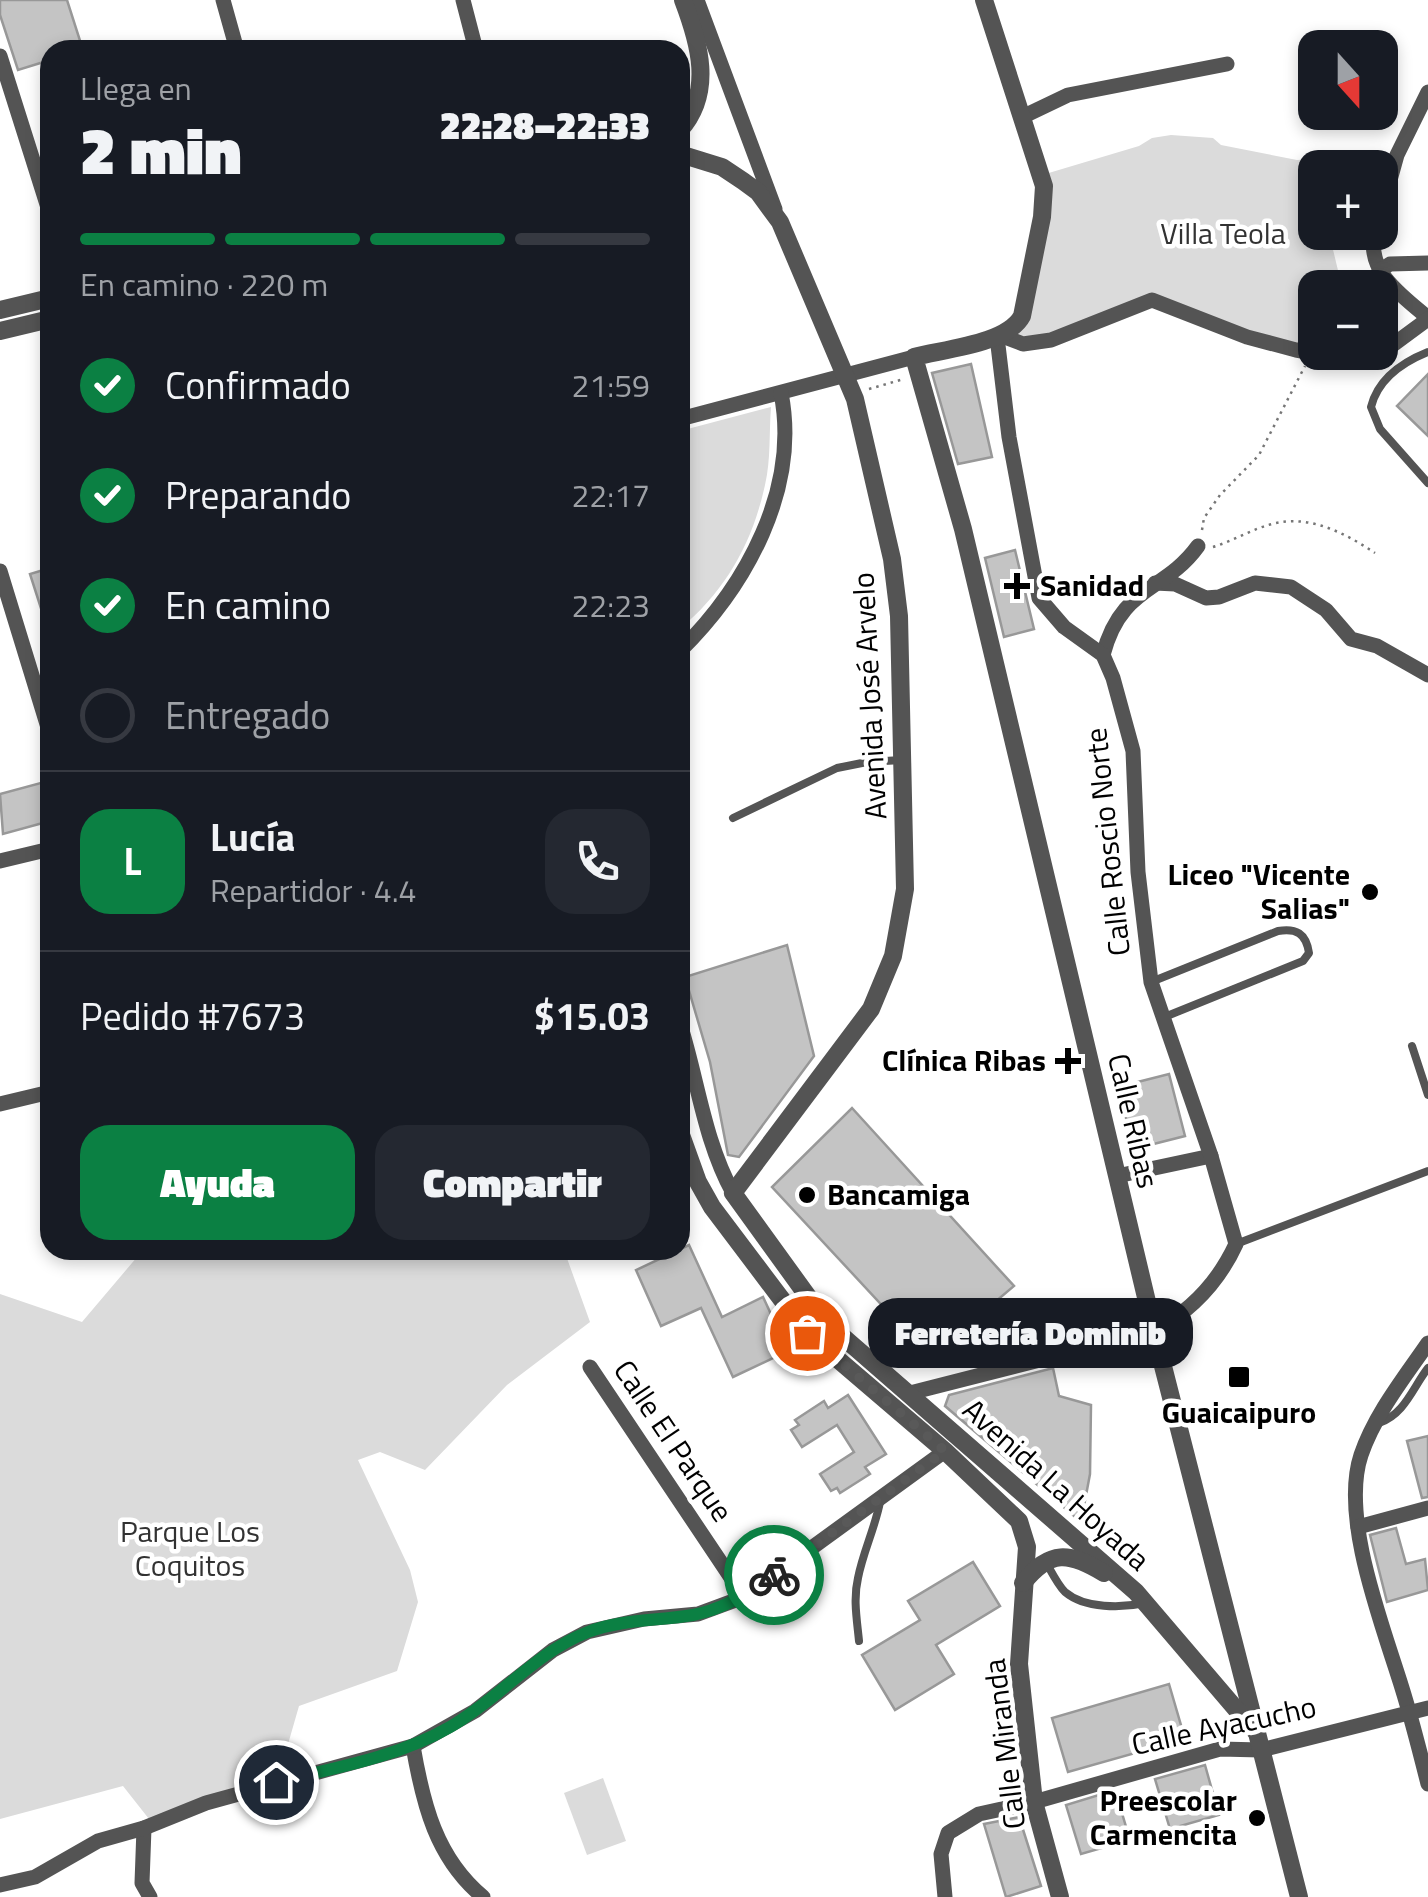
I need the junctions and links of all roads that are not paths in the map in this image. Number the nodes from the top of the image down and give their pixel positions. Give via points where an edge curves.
1 (223, 0) edge
2 (463, 0) edge
3 (683, 0) edge
4 (696, 0) edge
5 (984, 0) edge
6 (235, 40) edge
7 (473, 40) edge
8 (0, 56) edge
9 (1227, 64) dead end
10 (1428, 92) edge
11 (690, 115) edge
12 (1022, 117) junction
13 (1398, 155) edge
14 (690, 157) edge
15 (40, 182) edge
16 (780, 222) junction
17 (1428, 263) edge
18 (1381, 270) edge
19 (1398, 290) edge
20 (40, 300) edge
21 (0, 310) edge
22 (1428, 319) edge
23 (40, 321) edge
24 (0, 331) edge
25 (999, 336) junction
26 (1398, 342) edge
27 (1298, 350) edge
28 (1428, 352) edge
29 (903, 360) junction
30 (780, 393) junction
31 (690, 416) edge
32 (1428, 483) edge
33 (1196, 549) road end
34 (0, 571) edge
35 (1155, 583) junction
36 (690, 641) edge
37 (1103, 655) junction
38 (1428, 675) edge
39 (40, 701) edge
40 (902, 760) junction
41 (733, 818) dead end
42 (40, 851) edge
43 (0, 861) edge
44 (1151, 982) junction
45 (1162, 1018) junction
46 (1412, 1046) dead end
47 (690, 1076) edge
48 (40, 1094) edge
49 (1428, 1096) edge
50 (0, 1104) edge
51 (1211, 1156) junction
52 (690, 1160) edge
53 (1428, 1171) edge
54 (1117, 1176) junction
55 (733, 1193) junction
56 (1236, 1244) junction
57 (1154, 1331) junction
58 (1428, 1343) edge
59 (590, 1366) dead end
60 (1428, 1368) edge
61 (910, 1392) junction
62 (1375, 1424) junction
63 (945, 1451) junction
64 (882, 1497) junction
65 (1428, 1508) edge
66 (1358, 1528) junction
67 (1044, 1561) junction
68 (1023, 1583) junction
69 (744, 1597) junction
70 (1141, 1597) junction
71 (859, 1641) dead end
72 (1428, 1708) edge
73 (1410, 1712) junction
74 (1259, 1741) junction
75 (414, 1746) junction
76 (1428, 1784) edge
77 (1034, 1802) junction
78 (144, 1828) junction
79 (0, 1884) edge
80 (150, 1897) edge
81 (483, 1897) edge
82 (944, 1897) edge
83 (1060, 1897) edge
84 (1298, 1897) edge

1 - 6 street
2 - 7 street
3 - 11 street via 701,68
4 - 16 street, Avenida José Arvelo
5 - 12 street
8 - 15 street
9 - 12 street via 1068,95
10 - 13 street
12 - 25 street via 1044,198 1022,316
14 - 16 street via 744,181
16 - 40 street, Avenida José Arvelo via 857,408 892,559
17 - 18 street
19 - 22 street
20 - 21 street
22 - 26 street
23 - 24 street
25 - 27 street via 1023,344 1050,340 1152,300
25 - 29 street
25 - 37 street via 1006,417 1039,598
28 - 32 lane via 1383,381 1371,407 1380,429
29 - 30 street
29 - 54 street, Calle Ribas via 962,529
30 - 31 street
30 - 36 street via 783,448 763,532 734,588
33 - 35 street
34 - 39 street
35 - 37 street via 1117,618
35 - 38 street via 1206,598 1255,583 1291,587 1326,610 1351,639
37 - 44 street, Calle Roscio Norte via 1133,752
40 - 41 lane via 837,768
40 - 55 street, Avenida José Arvelo via 905,888 885,982
42 - 43 street
44 - 45 street, Calle Roscio Norte
44 - 45 lane via 1278,931 1300,932 1307,944 1304,961
45 - 51 street, Calle Roscio Norte
46 - 49 lane
47 - 55 street, Avenida La Hoyada
48 - 50 street
51 - 54 street
51 - 56 street, Calle Roscio Norte
52 - 63 street, Avenida La Hoyada via 712,1207 807,1333
53 - 56 lane
54 - 57 street, Calle Ribas
55 - 61 street, Avenida La Hoyada via 827,1323
56 - 57 street via 1196,1302
57 - 61 street
57 - 74 street, Calle Ribas
58 - 62 street
59 - 69 street, Calle El Parque
60 - 62 lane via 1405,1404
61 - 70 street, Avenida La Hoyada
62 - 66 street via 1360,1459
63 - 64 street
63 - 68 street, Avenida La Hoyada via 1019,1520 1027,1547
64 - 69 street
64 - 71 lane via 858,1576
65 - 66 street
66 - 73 street
67 - 68 street
67 - 70 street via 1080,1560
67 - 70 lane via 1066,1592 1082,1600 1120,1608
68 - 77 street, Calle Miranda via 1019,1664
69 - 75 street via 698,1614 587,1632 553,1650 475,1712
70 - 74 street, Avenida La Hoyada
72 - 73 street, Calle Ayacucho
73 - 74 street, Calle Ayacucho
73 - 76 street
74 - 77 street, Calle Ayacucho
74 - 84 street, Calle Ribas
75 - 78 street via 247,1790
75 - 81 street via 440,1846
77 - 82 street, Calle Ayacucho via 979,1814 948,1833 941,1854
77 - 83 street, Calle Miranda
78 - 79 street via 98,1840 35,1877
78 - 80 street via 142,1883

